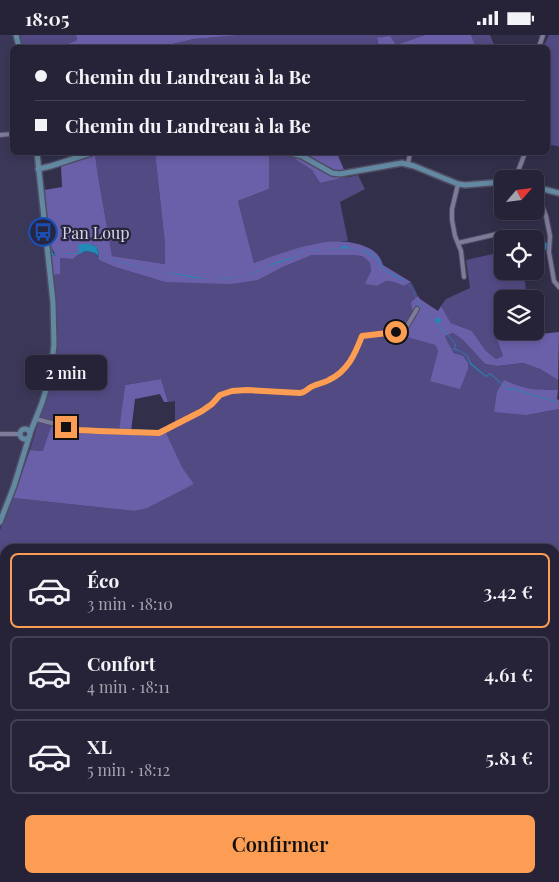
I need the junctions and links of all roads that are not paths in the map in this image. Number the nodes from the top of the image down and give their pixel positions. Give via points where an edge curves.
1 (36, 155) edge
2 (85, 155) edge
3 (298, 155) edge
4 (410, 155) edge
5 (523, 155) edge
6 (408, 164) junction
7 (38, 169) junction
8 (518, 170) edge
9 (494, 183) edge
10 (458, 184) junction
11 (544, 189) edge
12 (559, 193) edge
13 (544, 211) edge
14 (494, 235) edge
15 (458, 243) junction
16 (464, 277) dead end
17 (559, 287) edge
18 (417, 309) dead end
19 (36, 419) junction
20 (0, 434) edge
21 (25, 434) junction
22 (0, 522) edge

1 - 7 street
2 - 7 street
3 - 6 street via 340,174 397,163
4 - 6 street
5 - 8 street
6 - 10 street
7 - 19 street via 54,326 49,380
9 - 10 street
10 - 15 street via 452,209
11 - 12 street
13 - 17 street via 554,281
14 - 15 street
15 - 16 street
18 - 19 street via 404,331 362,336 348,367 306,392 232,391 220,395 202,411 159,433 79,430
19 - 21 street
20 - 21 street
21 - 22 street via 24,455

